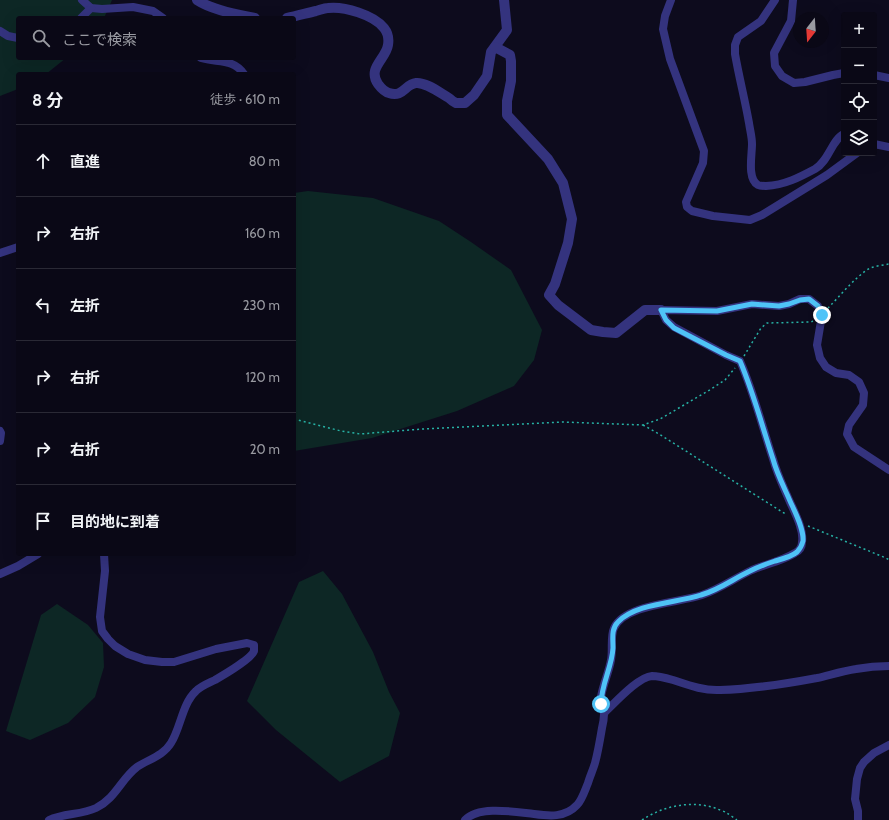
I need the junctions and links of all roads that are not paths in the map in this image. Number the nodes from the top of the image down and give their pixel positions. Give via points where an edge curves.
1 (82, 0) edge
2 (197, 0) edge
3 (504, 0) edge
4 (671, 0) edge
5 (776, 0) edge
6 (793, 0) edge
7 (91, 8) junction
8 (83, 16) edge
9 (160, 16) edge
10 (245, 16) edge
11 (295, 16) edge
12 (0, 32) edge
13 (16, 38) edge
14 (495, 47) junction
15 (212, 60) edge
16 (242, 72) edge
17 (841, 73) edge
18 (877, 76) edge
19 (889, 78) edge
20 (841, 136) edge
21 (877, 145) edge
22 (889, 147) edge
23 (853, 156) edge
24 (16, 248) edge
25 (0, 253) edge
26 (661, 310) junction
27 (0, 431) edge
28 (0, 441) edge
29 (889, 470) edge
30 (35, 556) edge
31 (104, 556) edge
32 (0, 574) edge
33 (889, 666) edge
34 (604, 713) junction
35 (889, 745) edge
36 (49, 820) edge
37 (465, 820) edge
38 (858, 820) edge

1 - 7 street
2 - 10 street via 213,8
3 - 14 street via 507,30
4 - 23 street via 663,30 670,59 704,151 703,164 686,202 687,207 692,211 713,216 750,220 827,175
5 - 20 street via 761,22 738,37 735,45 734,54 752,143 752,178 759,186 787,183 817,168 826,160
6 - 17 street via 790,21 774,53 776,66 782,76 794,83
7 - 8 street
7 - 9 street via 133,7
11 - 14 street via 328,8 341,8 376,21 384,28 388,45 376,66 375,75 378,85 388,93 399,94 415,83 424,84 455,102 466,103 488,76 491,52
12 - 13 street
14 - 26 street via 510,55 511,81 507,115 548,159 563,183 572,219 568,243 549,295 591,330 603,332 616,333 645,310
15 - 16 street via 234,64
18 - 19 street
21 - 22 street
24 - 25 street
26 - 29 street via 717,311 752,304 779,306 809,299 818,306 822,315 817,345 820,358 826,367 836,373 849,375 859,382 864,393 863,405 849,425 847,434 854,447
26 - 34 street via 674,328 740,361 749,381 773,460 799,522 803,541 797,552 750,571 716,590 639,609 618,622 612,634 613,648 601,697
27 - 28 street
30 - 32 street
31 - 36 street via 100,617 102,631 115,646 145,660 162,662 174,662 216,649 248,643 254,645 254,652 231,671 193,694 185,707 176,733 164,752 137,767 110,798 86,811
33 - 34 street via 870,666 779,684 718,690 702,689 652,676 634,685
34 - 37 street via 595,762 577,805 560,815 486,811 476,813
35 - 38 street via 874,753 860,768 855,799

